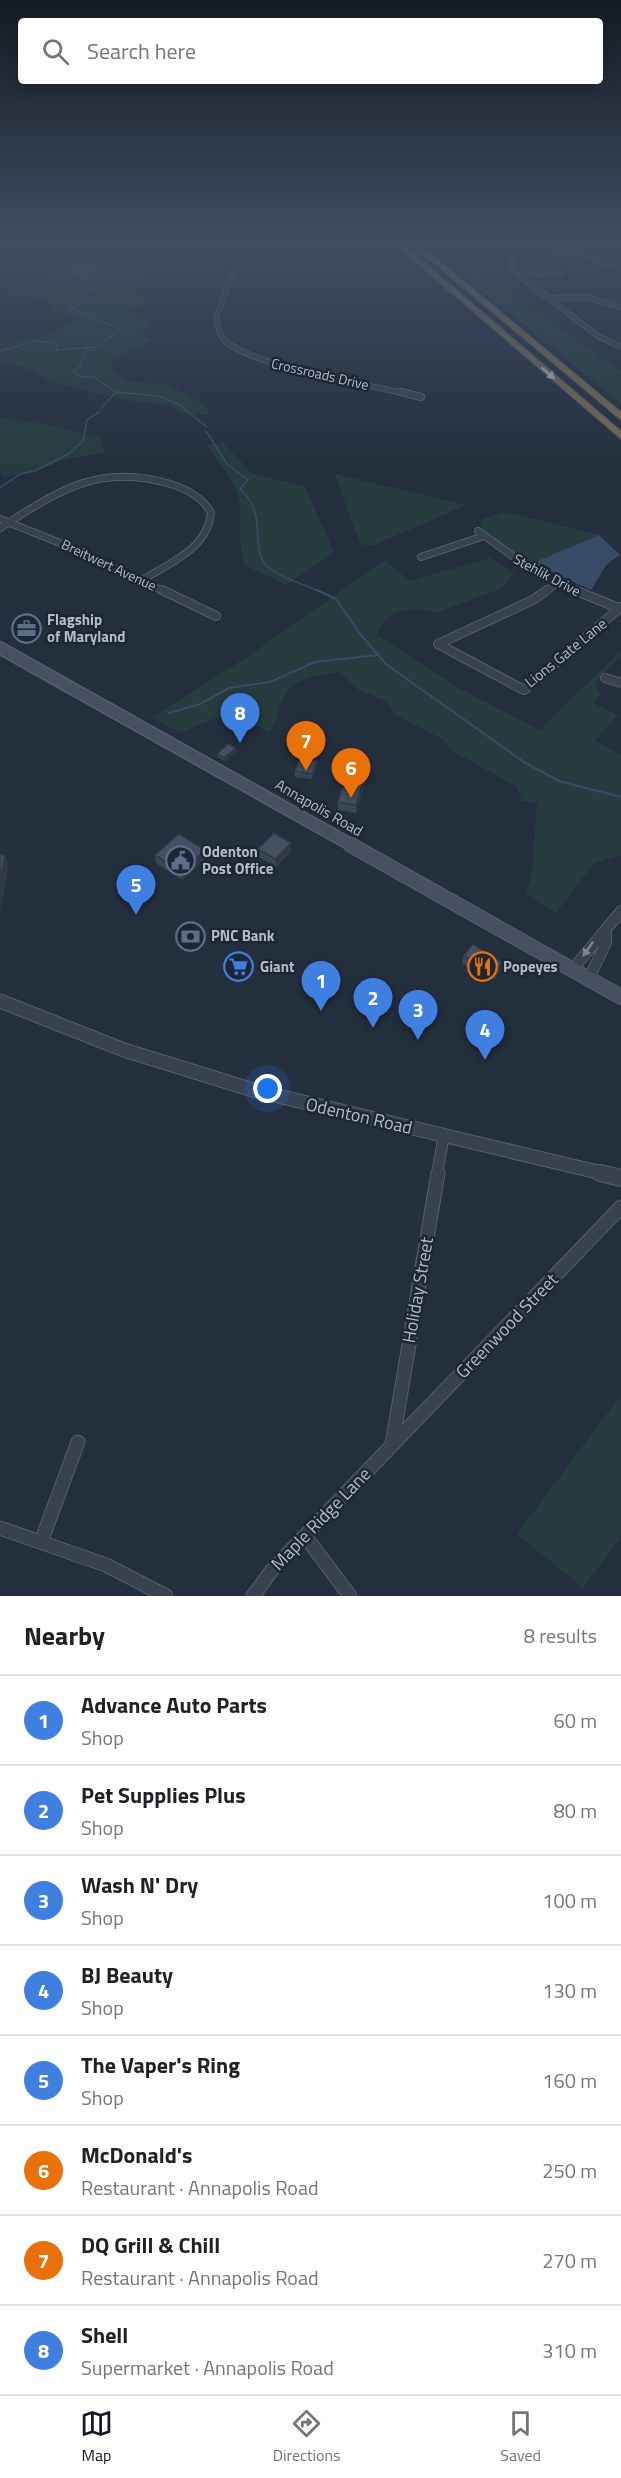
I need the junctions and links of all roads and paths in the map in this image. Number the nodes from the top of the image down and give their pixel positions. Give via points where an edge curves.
1 (217, 313) edge
2 (479, 313) edge
3 (497, 313) edge
4 (568, 313) edge
5 (621, 346) edge
6 (422, 397) dead end
7 (621, 417) edge
8 (621, 436) edge
9 (0, 519) edge
10 (10, 522) junction
11 (0, 528) edge
12 (421, 557) dead end
13 (142, 580) junction
14 (557, 583) junction
15 (621, 608) edge
16 (216, 616) dead end
17 (0, 648) edge
18 (605, 678) dead end
19 (621, 683) edge
20 (621, 911) edge
21 (606, 932) junction
22 (573, 969) junction
23 (589, 978) junction
24 (621, 997) edge
25 (0, 1001) edge
26 (444, 1135) junction
27 (621, 1178) edge
28 (621, 1207) edge
29 (78, 1442) dead end
30 (392, 1445) junction
31 (0, 1528) edge
32 (305, 1536) junction
33 (41, 1542) junction
34 (166, 1596) edge
35 (253, 1596) edge
36 (350, 1596) edge

1 - 6 street, Crossroads Drive via 218,330 244,354 271,364
2 -> 8 highway
3 - 7 highway
4 - 5 street via 598,336
9 - 10 street, Breitwert Avenue
10 - 11 street
10 - 13 street, Breitwert Avenue
10 - 13 street via 63,488 97,476 151,477 198,496 211,513 209,530 196,545
12 - 14 street, Stehlik Drive via 481,534 525,566
13 - 16 street, Breitwert Avenue
14 - 15 street, Stehlik Drive
14 - 15 street, Lions Gate Lane via 533,600 438,644 524,690
17 - 22 main road, Annapolis Road
18 - 19 street
20 - 21 street
21 -> 22 street via 596,938
21 - 23 street via 606,943
22 - 23 main road, Annapolis Road
23 - 24 main road, Annapolis Road
25 - 26 street, Odenton Road via 112,1046 202,1076
26 - 27 street, Odenton Road
26 - 30 street, Holiday Street
28 - 30 street, Greenwood Street
29 - 33 street
30 - 32 street, Maple Ridge Lane
31 - 33 street
32 - 35 street, Maple Ridge Lane
32 - 36 street
33 - 34 street via 142,1581

